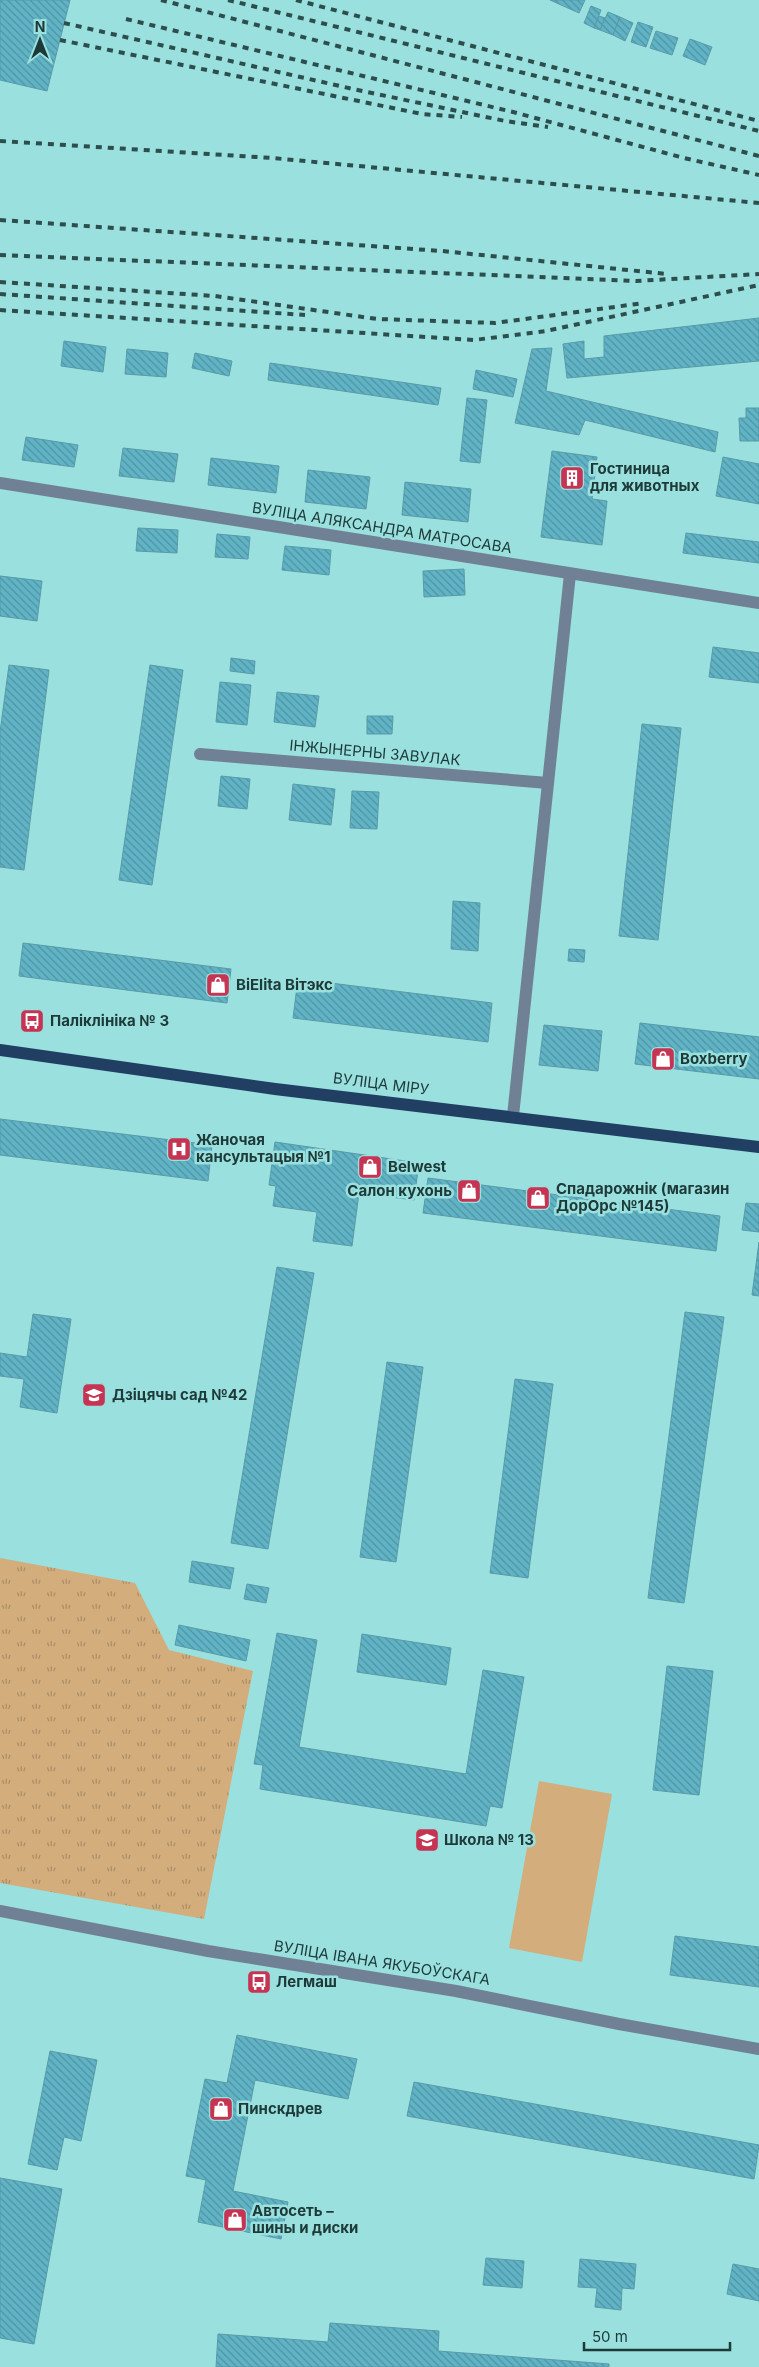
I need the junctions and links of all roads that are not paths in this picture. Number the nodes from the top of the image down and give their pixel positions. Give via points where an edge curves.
1 (0, 483) edge
2 (570, 574) junction
3 (759, 603) edge
4 (200, 754) dead end
5 (548, 783) junction
6 (0, 1050) edge
7 (513, 1116) junction
8 (759, 1147) edge
9 (0, 1911) edge
10 (759, 2048) edge

1 - 2 street, ВУЛІЦА АЛЯКСАНДРА МАТРОСАВА
2 - 3 street, ВУЛІЦА АЛЯКСАНДРА МАТРОСАВА
2 - 5 street
4 - 5 street, ІНЖЫНЕРНЫ ЗАВУЛАК
5 - 7 street
6 - 7 main road, ВУЛІЦА МІРУ via 275,1088
7 - 8 main road, ВУЛІЦА МІРУ
9 - 10 street, ВУЛІЦА ІВАНА ЯКУБОЎСКАГА

